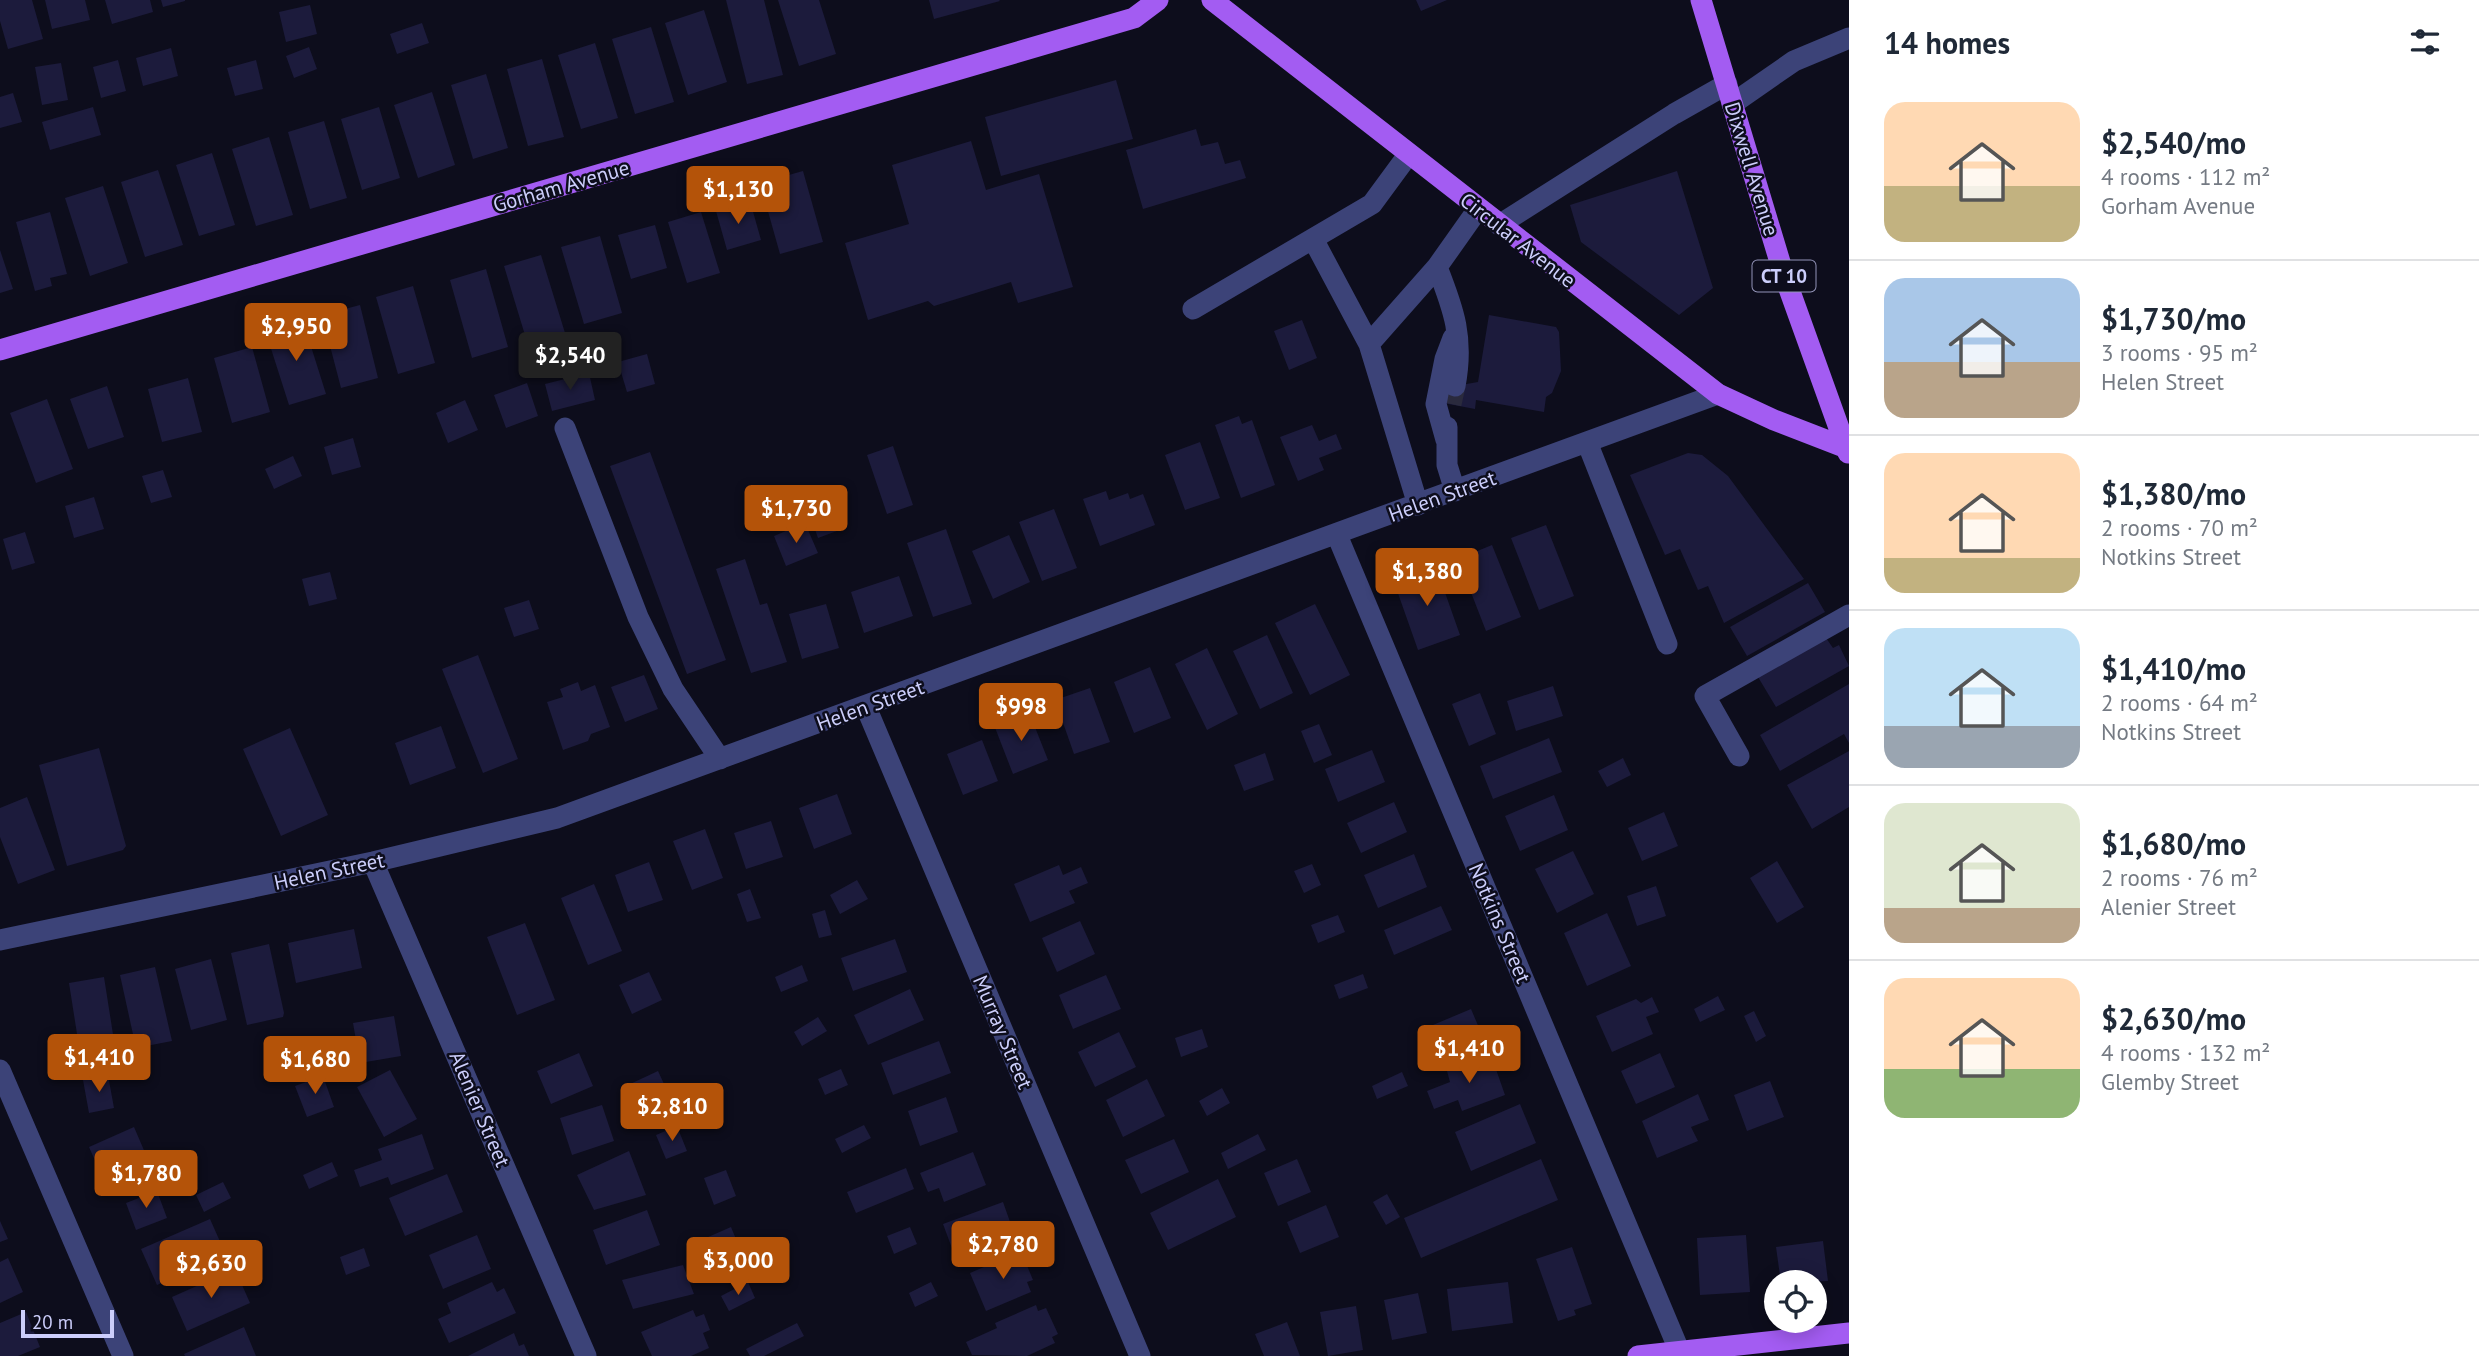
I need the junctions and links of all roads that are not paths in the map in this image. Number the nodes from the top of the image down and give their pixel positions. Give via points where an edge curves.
1 (1158, 0) edge
2 (1212, 0) edge
3 (1701, 0) edge
4 (1848, 41) edge
5 (1730, 94) junction
6 (1408, 155) junction
7 (1478, 209) junction
8 (1499, 225) junction
9 (1313, 239) junction
10 (1437, 267) junction
11 (1193, 309) dead end
12 (1457, 330) junction
13 (1369, 344) junction
14 (0, 350) edge
15 (1718, 394) junction
16 (565, 428) dead end
17 (1446, 440) junction
18 (1587, 442) junction
19 (1848, 448) edge
20 (1454, 491) junction
21 (1418, 505) junction
22 (1337, 535) junction
23 (1849, 615) edge
24 (1667, 644) dead end
25 (866, 707) junction
26 (1738, 756) dead end
27 (720, 759) junction
28 (373, 862) junction
29 (0, 940) edge
30 (0, 1070) edge
31 (1849, 1333) edge
32 (1679, 1350) junction
33 (123, 1356) edge
34 (586, 1356) edge
35 (1140, 1356) edge
36 (1637, 1356) edge

1 - 14 main road, Gorham Avenue via 1134,18
2 - 6 main road, Circular Avenue
3 - 5 main road, Dixwell Avenue / CT 10
4 - 5 street via 1794,61
5 - 8 street via 1662,121
5 - 19 main road, Dixwell Avenue / CT 10 via 1783,272
6 - 7 main road, Circular Avenue
6 - 9 street via 1372,204
7 - 8 main road, Circular Avenue
7 - 10 street
8 - 15 main road, Circular Avenue
9 - 11 street
9 - 13 street
10 - 12 street via 1456,313
10 - 13 street
12 - 17 street via 1459,366
12 - 17 street via 1445,359 1436,404
13 - 21 street
15 - 18 street, Helen Street
15 - 19 main road, Circular Avenue
16 - 27 street via 638,617 673,689
17 - 20 street
18 - 20 street, Helen Street
18 - 24 street
20 - 21 street, Helen Street
21 - 22 street, Helen Street
22 - 25 street, Helen Street
22 - 32 street, Notkins Street
23 - 26 street via 1705,696
25 - 27 street, Helen Street
25 - 35 street, Murray Street
27 - 28 street, Helen Street via 557,818
28 - 29 street, Helen Street
28 - 34 street, Alenier Street
30 - 33 street
31 - 32 main road
32 - 36 main road

